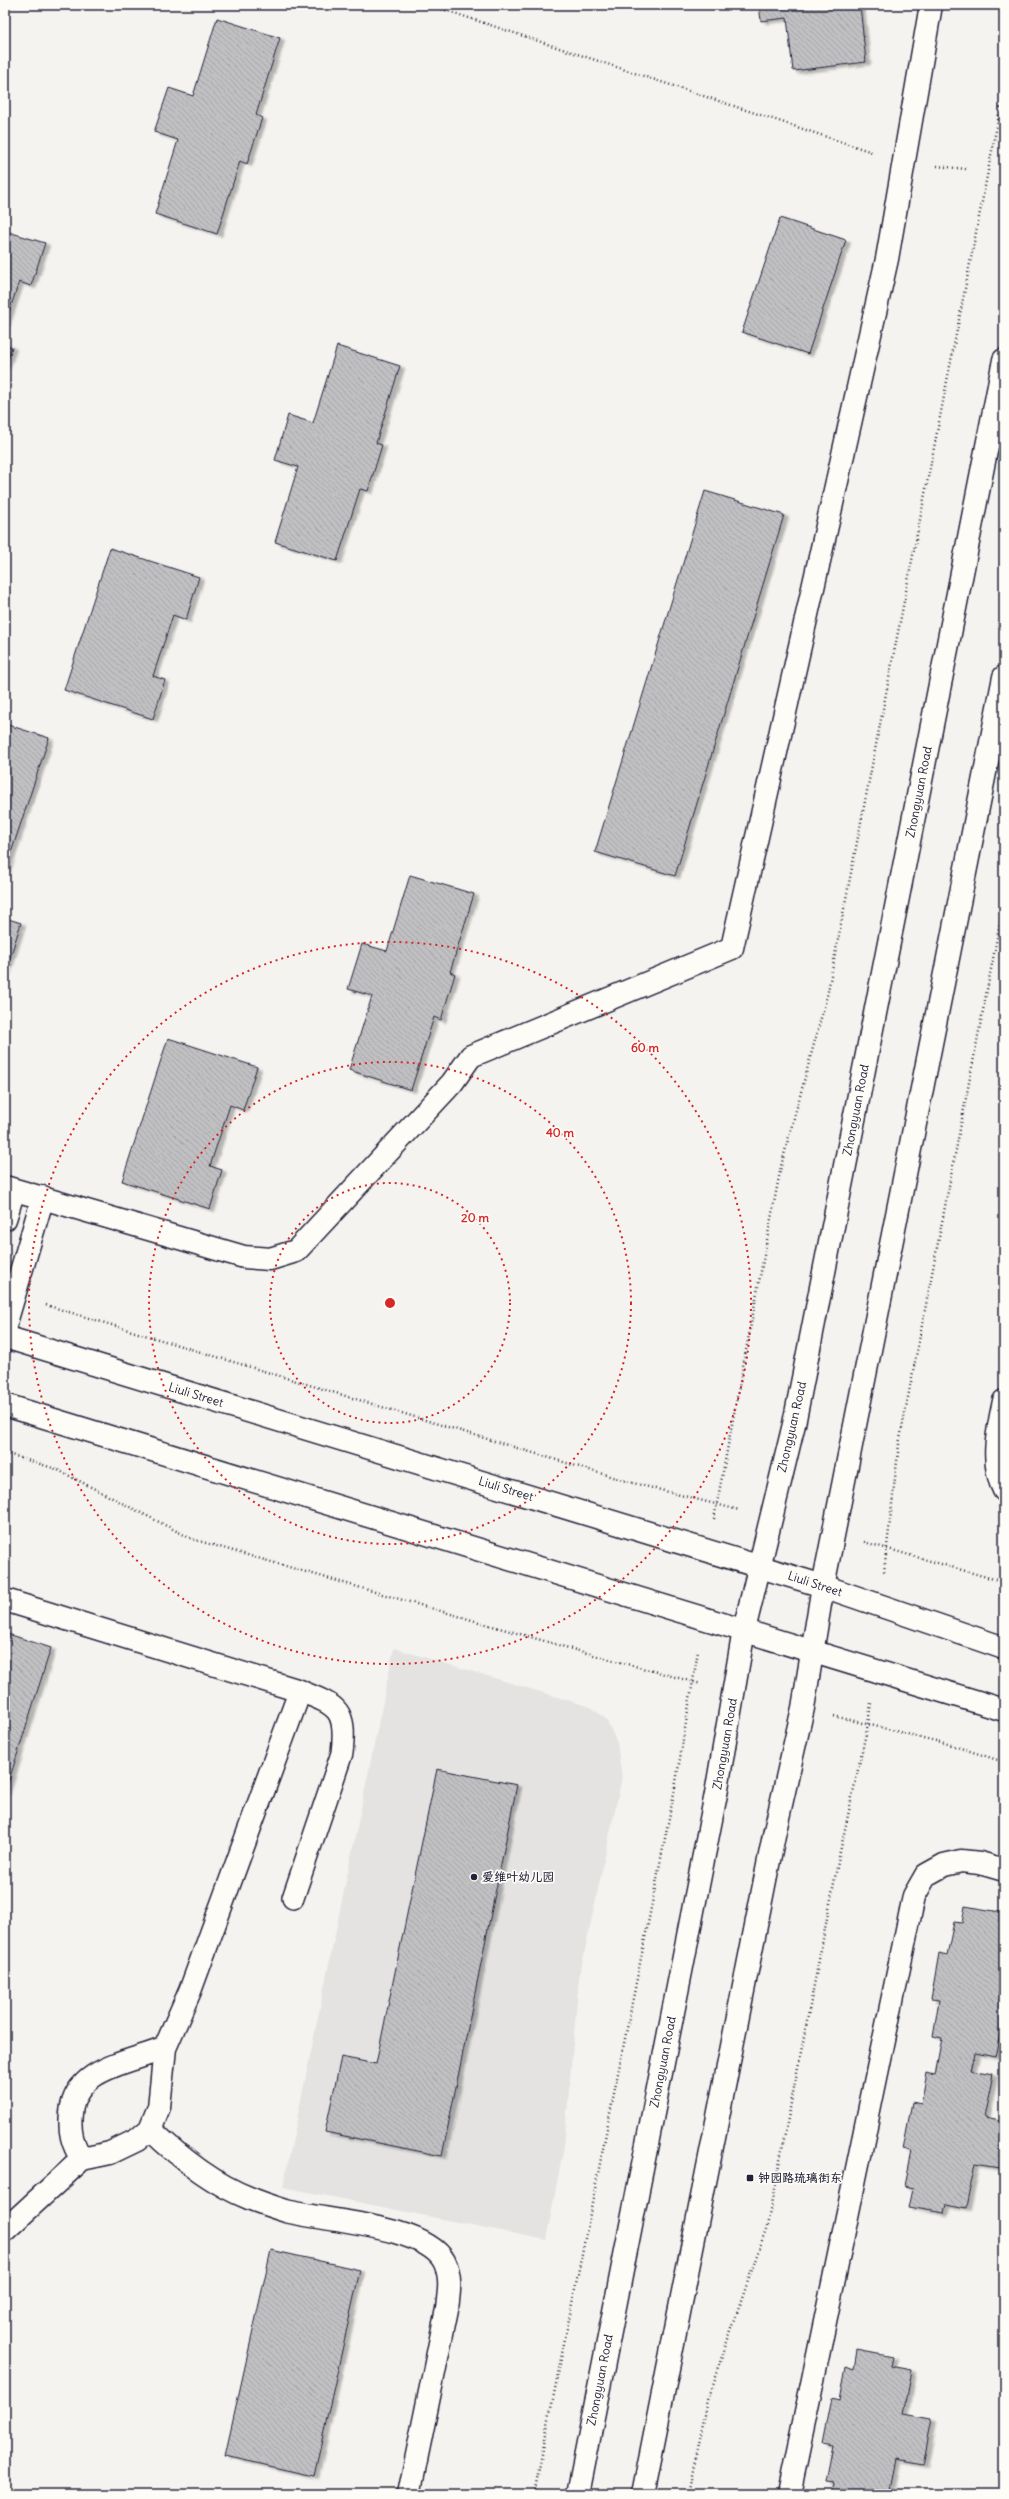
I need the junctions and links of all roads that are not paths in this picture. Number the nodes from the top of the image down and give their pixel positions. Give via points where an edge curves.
1 (932, 5) edge
2 (1004, 360) edge
3 (1004, 677) edge
4 (9, 1189) edge
5 (43, 1197) junction
6 (5, 1219) edge
7 (5, 1326) edge
8 (5, 1337) edge
9 (1004, 1401) edge
10 (5, 1405) edge
11 (1004, 1490) edge
12 (758, 1566) junction
13 (823, 1586) junction
14 (5, 1600) edge
15 (744, 1630) junction
16 (1004, 1648) edge
17 (814, 1652) junction
18 (300, 1691) junction
19 (1004, 1710) edge
20 (1004, 1870) edge
21 (293, 1898) dead end
22 (164, 2048) junction
23 (150, 2128) junction
24 (82, 2159) junction
25 (5, 2230) edge
26 (409, 2494) edge
27 (578, 2494) edge
28 (643, 2494) edge
29 (789, 2494) edge

1 - 5 main road via 887,259 732,948 471,1056 452,1083 296,1251 270,1259 244,1257
2 - 12 main road, Zhongyuan Road via 798,1403
3 - 13 main road
4 - 5 main road
4 - 6 main road
5 - 7 main road
8 - 12 main road, Liuli Street
9 - 11 main road via 997,1435 996,1466
10 - 15 main road
12 - 13 main road, Liuli Street
12 - 15 main road, Zhongyuan Road
13 - 16 main road, Liuli Street
13 - 17 main road
14 - 18 main road
15 - 17 main road
15 - 27 main road, Zhongyuan Road via 716,1794
17 - 19 main road
17 - 28 main road via 772,1843
18 - 21 lane via 324,1700 338,1710 345,1728 342,1752
18 - 22 main road via 190,1991
20 - 29 main road via 961,1861 944,1865 926,1876 914,1896
22 - 23 main road via 159,2107
22 - 24 main road via 89,2077 78,2090 72,2104 70,2125 73,2144
23 - 24 main road via 138,2140 110,2153
23 - 26 main road via 177,2155 213,2180 247,2197 286,2211 403,2233 429,2246 443,2260 450,2280 446,2309
24 - 25 main road

